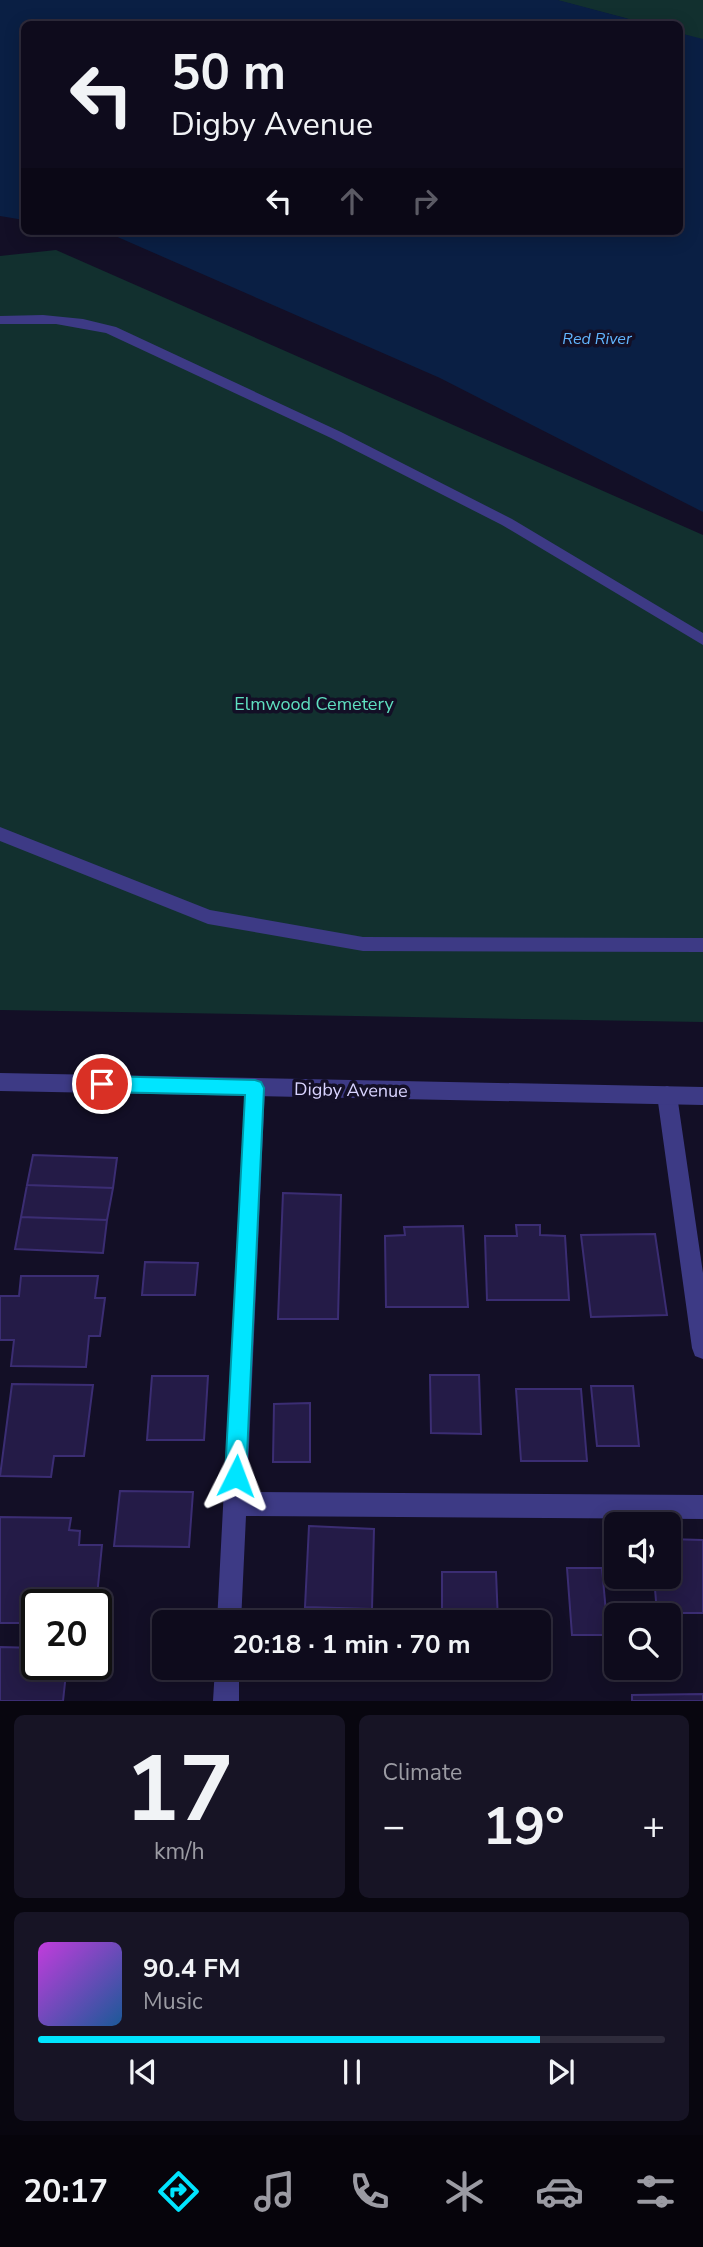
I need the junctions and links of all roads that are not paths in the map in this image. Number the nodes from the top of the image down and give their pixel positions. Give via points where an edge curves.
1 (0, 320) edge
2 (703, 640) edge
3 (0, 834) edge
4 (703, 945) edge
5 (0, 1082) edge
6 (255, 1088) junction
7 (667, 1095) junction
8 (703, 1096) edge
9 (703, 1348) edge
10 (234, 1504) junction
11 (703, 1507) edge
12 (230, 1610) edge
13 (227, 1680) edge
14 (226, 1701) edge

1 - 2 street via 54,318 111,330 336,435 507,522
3 - 4 street via 208,917 363,944
5 - 6 street, Digby Avenue
6 - 7 street, Digby Avenue
6 - 10 street
7 - 8 street, Digby Avenue
7 - 9 street
10 - 11 street
10 - 12 street
13 - 14 street

